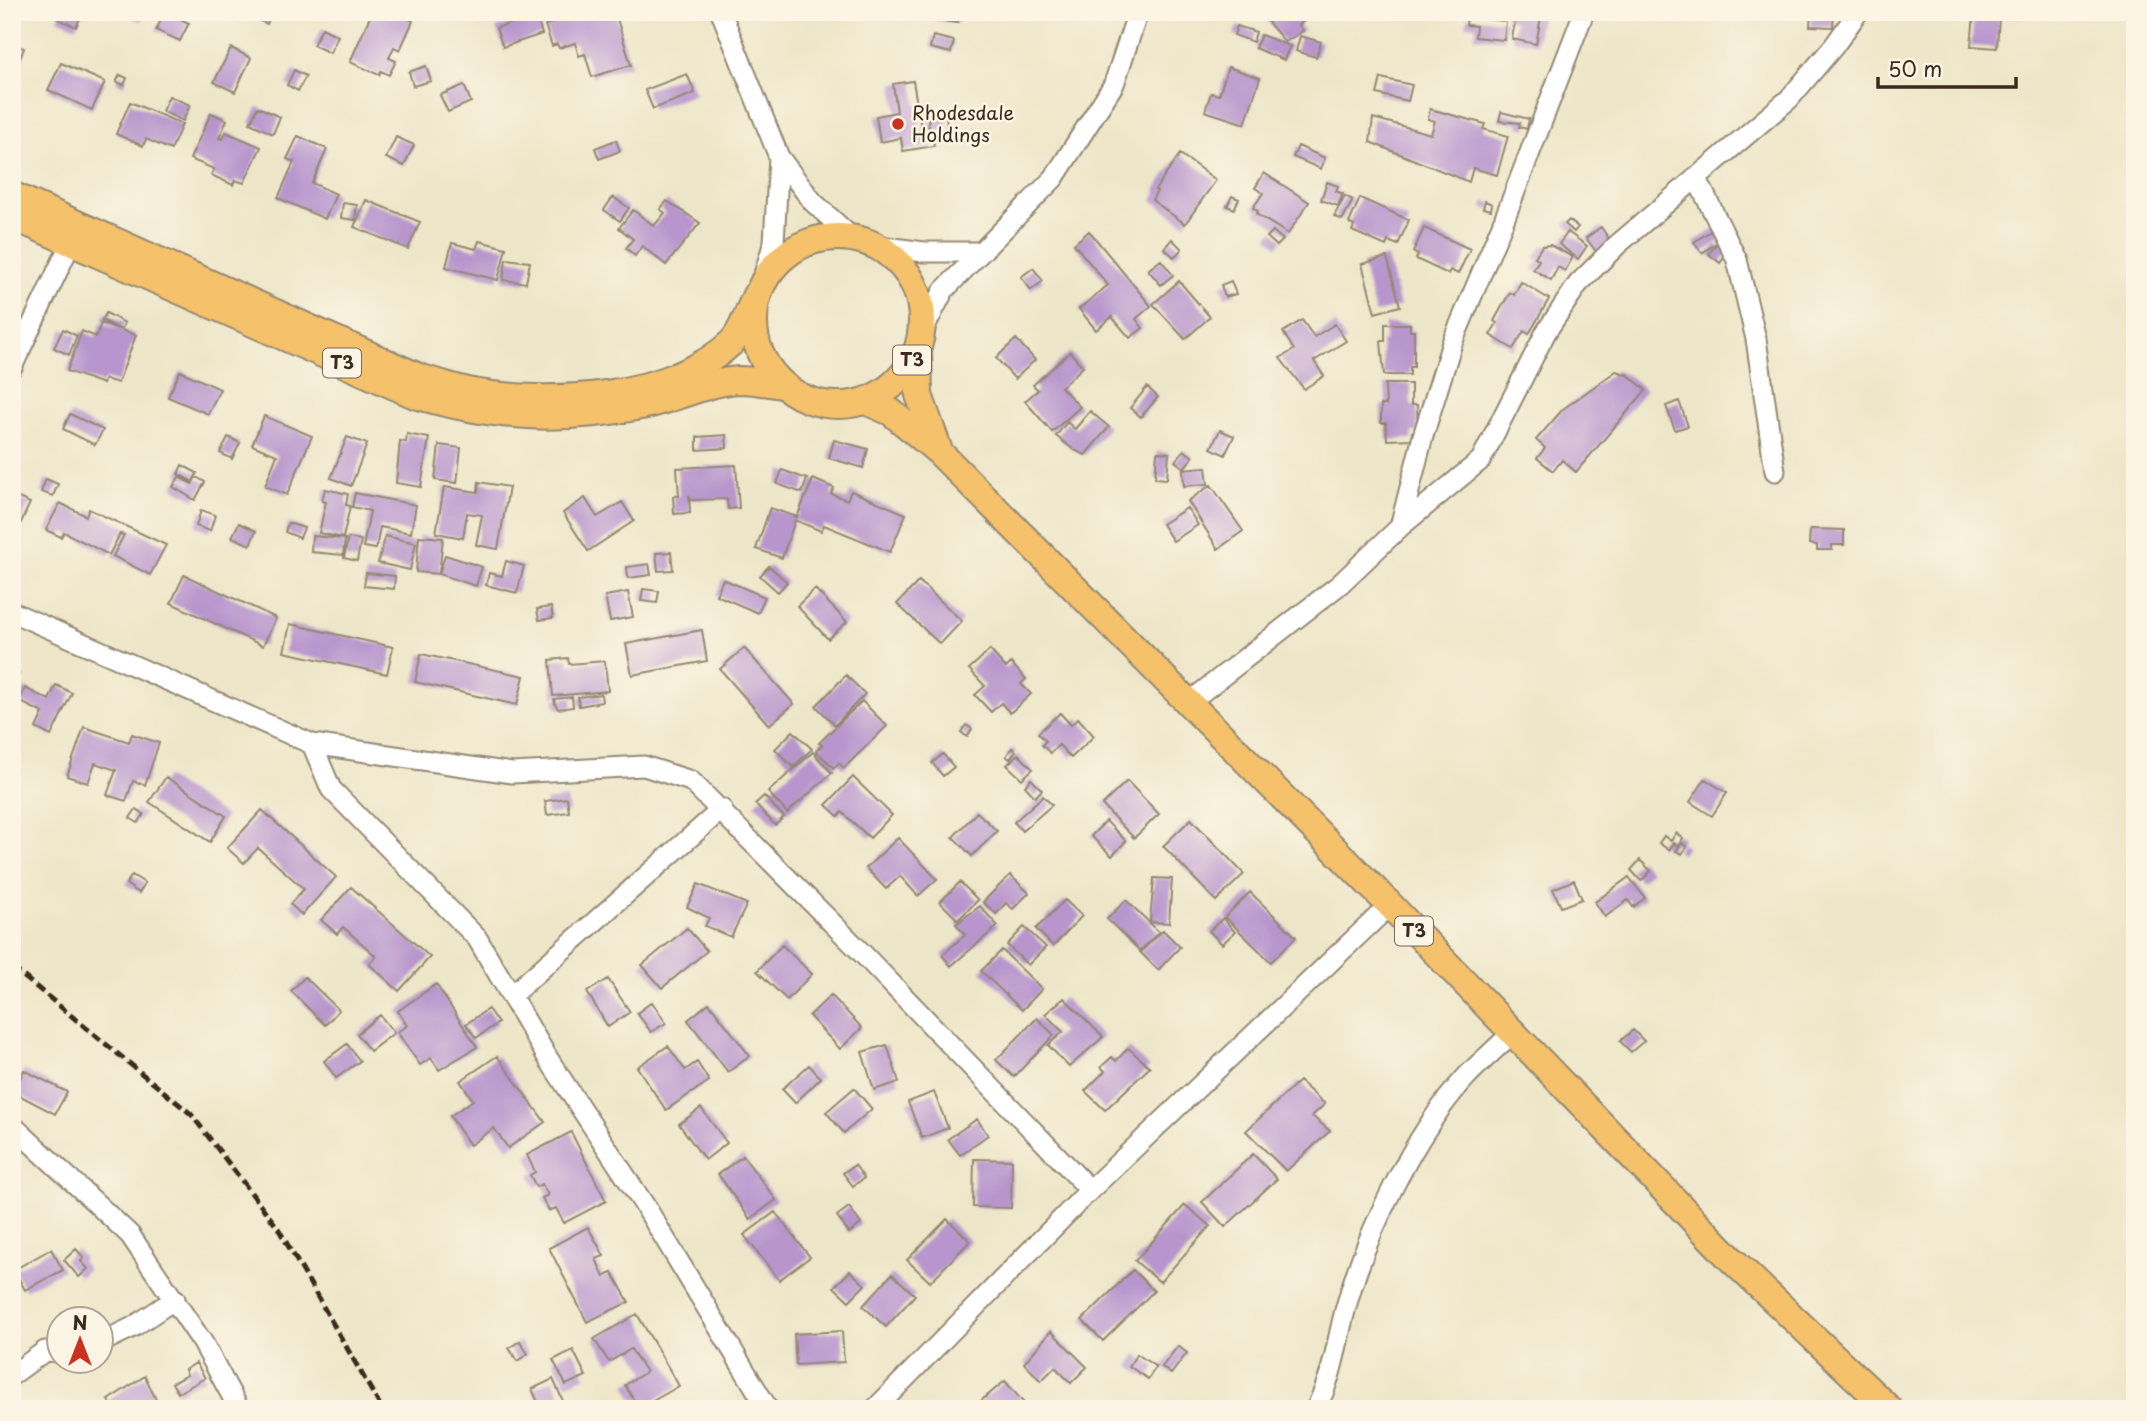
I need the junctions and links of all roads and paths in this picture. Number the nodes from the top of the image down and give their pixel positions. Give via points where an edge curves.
1 (721, 12) edge
2 (1138, 12) edge
3 (1584, 12) edge
4 (1858, 12) edge
5 (779, 157) junction
6 (1696, 177) junction
7 (12, 195) edge
8 (12, 216) edge
9 (75, 234) junction
10 (851, 237) junction
11 (879, 246) junction
12 (981, 252) junction
13 (759, 288) junction
14 (920, 341) junction
15 (12, 368) edge
16 (782, 385) junction
17 (866, 401) junction
18 (940, 453) junction
19 (1775, 471) dead end
20 (1400, 527) junction
21 (12, 612) edge
22 (1188, 703) junction
23 (312, 744) junction
24 (722, 809) junction
25 (1390, 905) junction
26 (513, 994) junction
27 (1512, 1033) junction
28 (12, 1125) edge
29 (1090, 1190) junction
30 (174, 1299) junction
31 (116, 1335) edge
32 (46, 1351) edge
33 (12, 1375) edge
34 (239, 1409) edge
35 (768, 1409) edge
36 (875, 1409) edge
37 (1316, 1409) edge
38 (1889, 1409) edge

1 - 5 street
2 - 12 street via 1114,84 1054,178
3 - 20 street via 1452,343
4 - 6 street via 1789,99
5 - 10 street via 813,202
5 - 13 street via 774,242
6 - 19 street via 1737,260 1756,340
6 - 20 street via 1578,284 1546,332 1481,460
7 - 9 highway, T3
8 - 9 highway, T3
9 - 13 highway, T3 via 421,378 471,392 522,398 597,394 685,374 733,341
9 - 15 street
9 - 16 highway, T3 via 415,395 468,411 522,417 598,413 644,406 739,380
10 - 11 highway, T3
10 - 13 highway, T3 via 824,237 799,245 778,260
11 - 12 street
11 - 14 highway, T3 via 914,282 922,306
12 - 14 street via 944,290
13 - 16 highway, T3 via 752,319 756,344 765,366
14 - 17 highway, T3 via 906,372
14 - 18 highway, T3 via 919,395
16 - 17 highway, T3 via 822,404
17 - 18 highway, T3 via 891,412
18 - 22 highway, T3
20 - 22 street via 1339,585
21 - 23 street
22 - 25 highway, T3
23 - 24 street via 512,773 644,766 691,781
23 - 26 street via 331,789 477,938
24 - 26 street
24 - 29 street
25 - 27 highway, T3
25 - 29 street
26 - 35 street
27 - 37 street via 1464,1078 1404,1166 1363,1257 1345,1308 1330,1378
27 - 38 highway, T3 via 1731,1259
28 - 30 street via 130,1235
29 - 36 street
30 - 31 street
30 - 34 street
32 - 33 street

